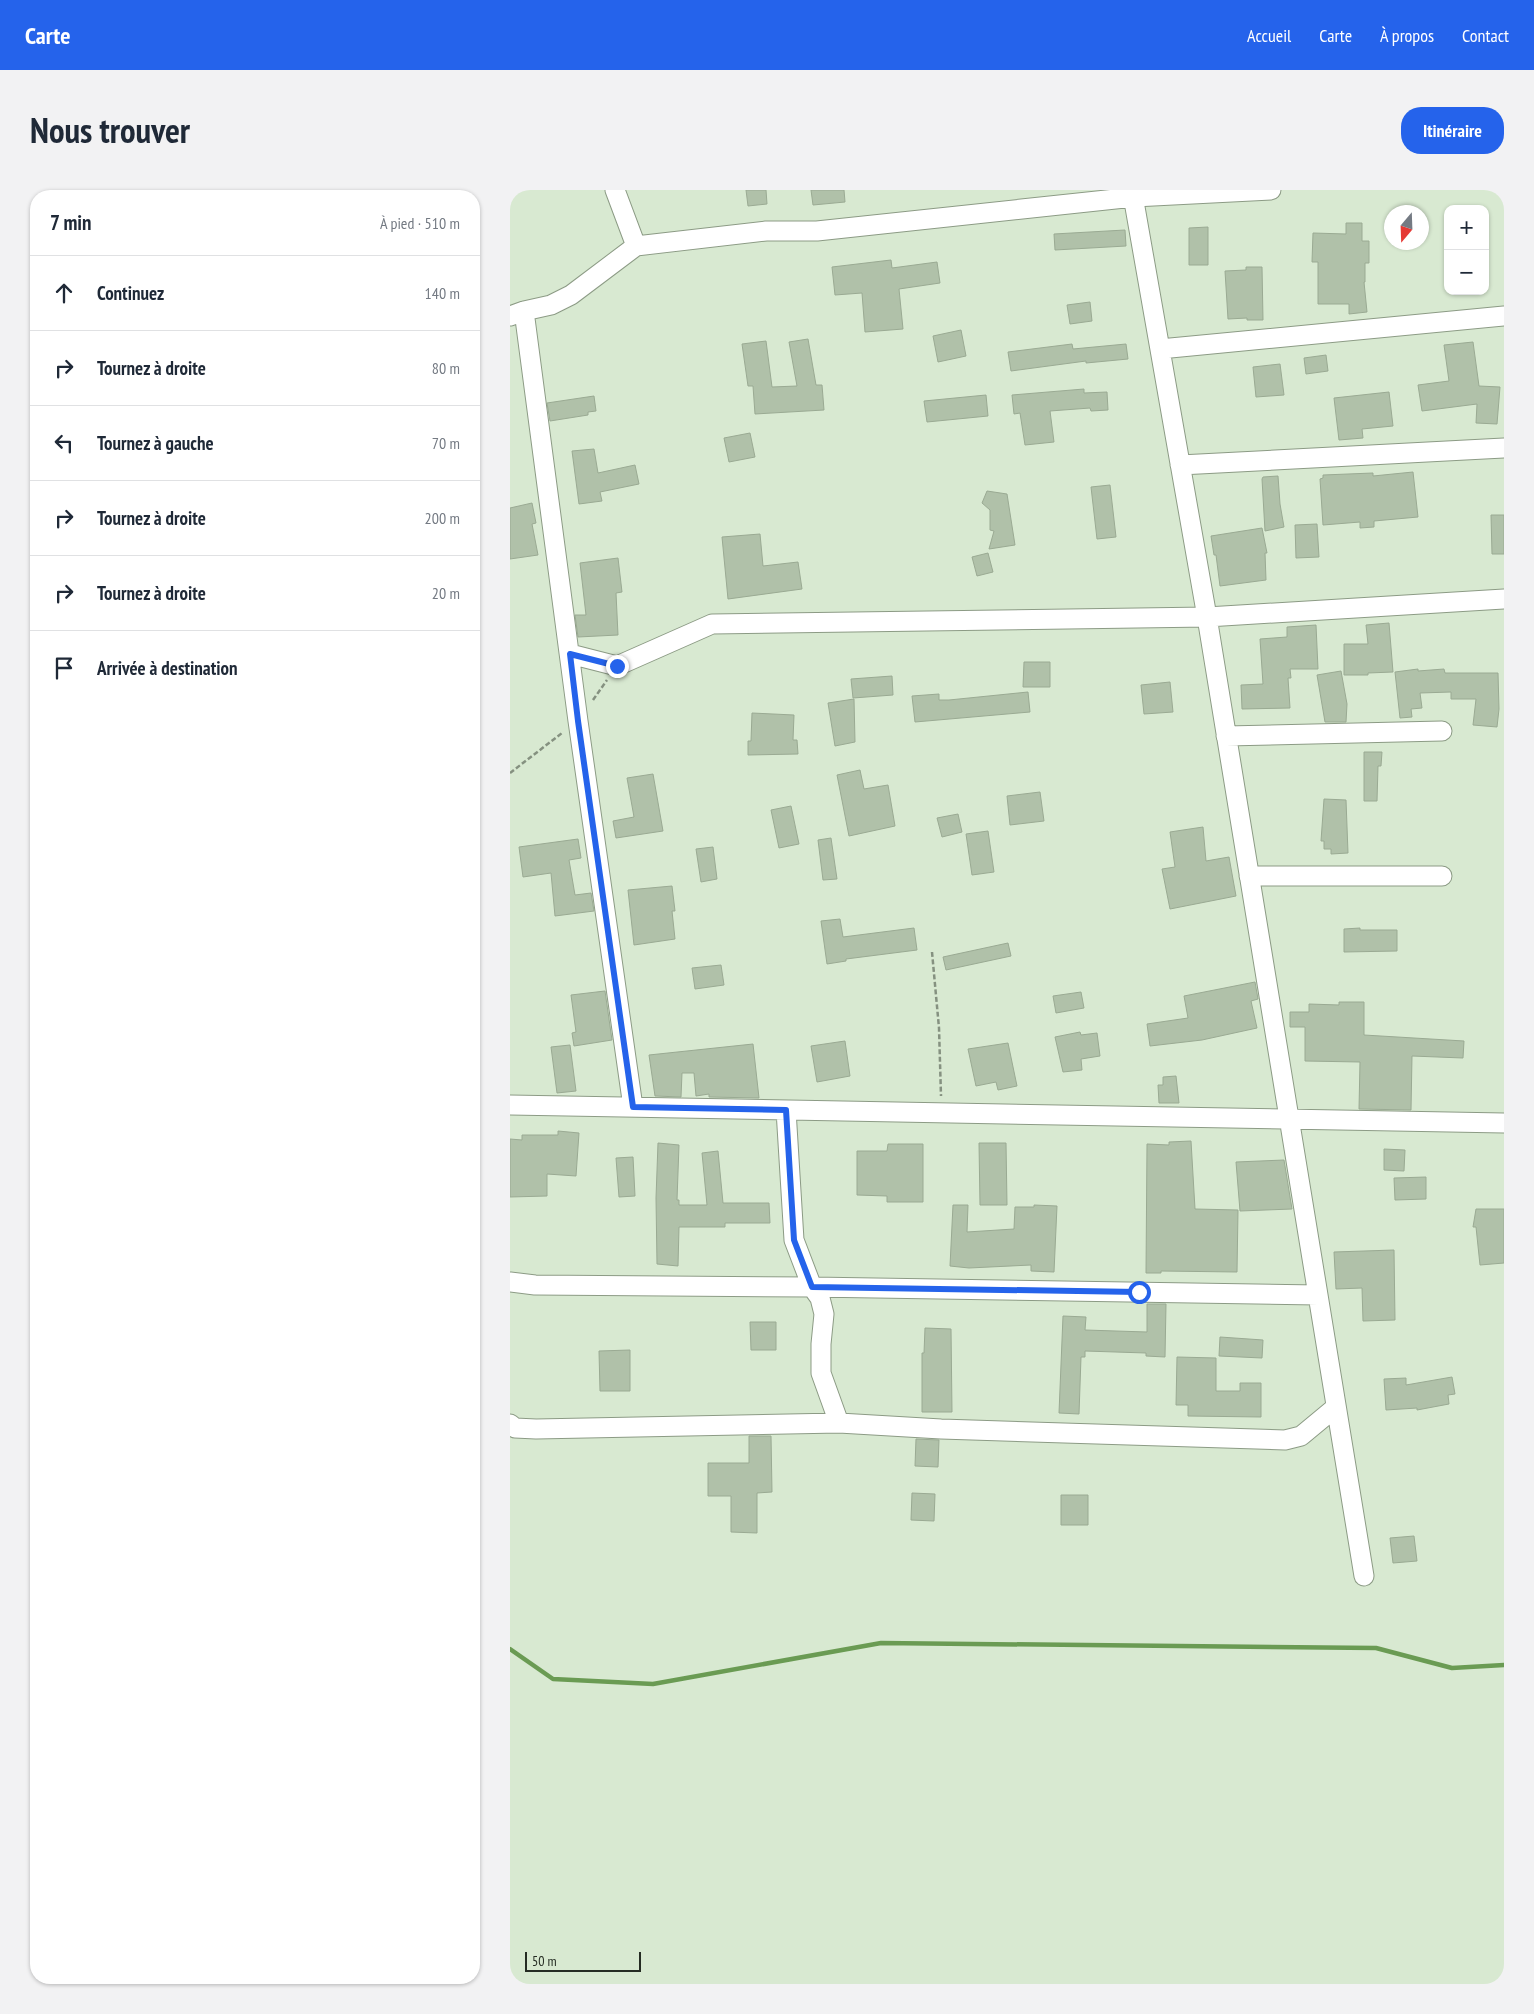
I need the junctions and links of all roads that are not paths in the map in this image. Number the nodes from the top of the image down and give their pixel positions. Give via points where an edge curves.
1 (615, 190) edge
2 (1271, 190) edge
3 (1133, 194) edge
4 (636, 246) junction
5 (517, 313) edge
6 (1504, 316) edge
7 (1160, 349) junction
8 (1504, 448) edge
9 (1180, 465) junction
10 (1504, 599) edge
11 (1207, 617) junction
12 (570, 654) junction
13 (1442, 731) dead end
14 (1226, 736) junction
15 (1249, 876) junction
16 (1442, 876) dead end
17 (510, 1105) edge
18 (633, 1107) junction
19 (786, 1110) junction
20 (1289, 1120) junction
21 (1504, 1123) edge
22 (510, 1282) edge
23 (812, 1287) junction
24 (1318, 1294) junction
25 (1336, 1407) junction
26 (839, 1423) junction
27 (510, 1424) edge
28 (1364, 1576) dead end

1 - 4 street
2 - 3 street
3 - 4 street via 817,231 766,231
3 - 7 street
4 - 5 street via 570,295 551,305
5 - 12 street
6 - 7 street
7 - 9 street
8 - 9 street
9 - 11 street
10 - 11 street
11 - 12 street via 712,624 617,666
11 - 14 street
12 - 18 street
13 - 14 street
14 - 15 street
15 - 16 street
15 - 20 street
17 - 18 street
18 - 19 street
19 - 20 street
19 - 23 street via 794,1240
20 - 21 street
20 - 24 street
22 - 23 street via 535,1285
23 - 24 street
23 - 26 street via 820,1298 824,1314 821,1373
24 - 25 street
25 - 26 street via 1301,1436 1285,1440 951,1430
25 - 28 street
26 - 27 street via 536,1428 515,1428

